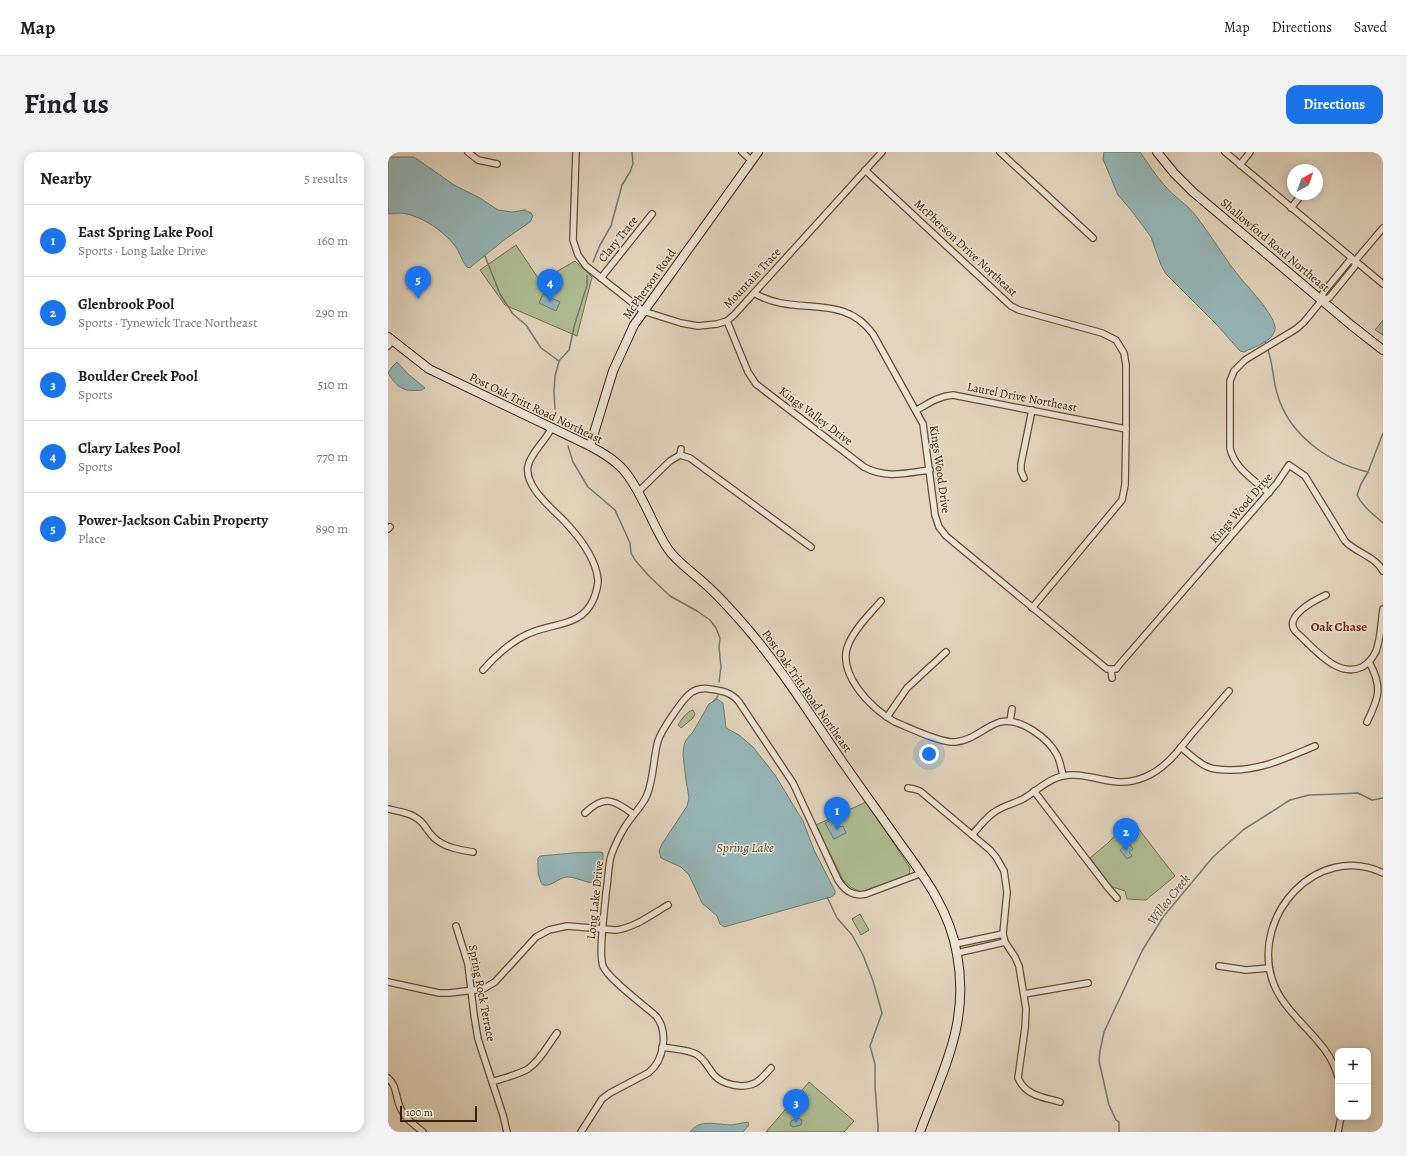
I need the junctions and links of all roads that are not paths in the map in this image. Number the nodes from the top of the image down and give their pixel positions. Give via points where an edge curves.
1 (468, 152) edge
2 (576, 152) edge
3 (742, 152) edge
4 (758, 152) edge
5 (882, 152) edge
6 (1000, 152) edge
7 (1157, 152) edge
8 (1225, 152) edge
9 (1250, 152) edge
10 (752, 161) junction
11 (497, 164) dead end
12 (1240, 165) junction
13 (865, 170) junction
14 (1297, 200) edge
15 (1291, 208) junction
16 (652, 214) dead end
17 (1383, 228) edge
18 (1093, 238) dead end
19 (1355, 261) junction
20 (602, 278) junction
21 (1383, 284) edge
22 (754, 293) junction
23 (1322, 300) junction
24 (643, 311) junction
25 (727, 321) junction
26 (389, 342) edge
27 (1383, 350) edge
28 (917, 410) junction
29 (1032, 410) junction
30 (552, 427) junction
31 (1126, 429) junction
32 (590, 446) junction
33 (680, 448) dead end
34 (680, 455) junction
35 (930, 470) junction
36 (1024, 478) dead end
37 (638, 492) junction
38 (1268, 493) junction
39 (811, 547) dead end
40 (1383, 571) edge
41 (1326, 594) dead end
42 (881, 601) dead end
43 (1032, 608) junction
44 (1383, 609) edge
45 (946, 652) dead end
46 (1369, 662) junction
47 (483, 670) dead end
48 (1111, 670) junction
49 (1112, 678) dead end
50 (1229, 691) dead end
51 (1012, 709) dead end
52 (887, 717) junction
53 (1010, 721) junction
54 (1367, 722) dead end
55 (1315, 746) dead end
56 (1181, 747) junction
57 (1063, 775) junction
58 (908, 788) dead end
59 (1034, 791) junction
60 (388, 809) edge
61 (585, 814) dead end
62 (633, 814) junction
63 (972, 835) junction
64 (473, 852) dead end
65 (1383, 872) edge
66 (922, 873) junction
67 (1117, 898) dead end
68 (668, 905) dead end
69 (456, 926) dead end
70 (603, 929) junction
71 (1003, 934) junction
72 (1005, 942) junction
73 (956, 948) junction
74 (1219, 966) dead end
75 (1269, 968) junction
76 (388, 982) edge
77 (1088, 983) dead end
78 (471, 991) junction
79 (1024, 994) junction
80 (557, 1033) dead end
81 (662, 1047) junction
82 (771, 1068) dead end
83 (1335, 1070) edge
84 (388, 1078) edge
85 (492, 1082) junction
86 (1060, 1102) dead end
87 (1340, 1120) edge
88 (423, 1132) edge
89 (507, 1132) edge
90 (581, 1132) edge
91 (920, 1132) edge
92 (1338, 1132) edge

1 - 11 street via 478,160
2 - 20 street, Mountain Trace via 574,248 581,261
3 - 10 street
4 - 10 street, McPherson Road
5 - 13 street, Mountain Trace
6 - 18 street
7 - 23 street, Shallowford Road Northeast via 1193,192
8 - 12 street
9 - 12 street
10 - 24 street, McPherson Road
12 - 15 street
13 - 22 street, Mountain Trace
13 - 31 street, McPherson Drive Northeast via 1011,306 1102,333 1116,340 1126,358
14 - 15 street
15 - 19 street
16 - 20 street, Clary Trace
17 - 19 street
19 - 21 street
19 - 23 street via 1355,266 1329,298
20 - 24 street, Mountain Trace
22 - 25 street, Mountain Trace
22 - 28 street, Kings Wood Drive via 766,300 784,305 846,311 861,320 873,334
23 - 27 street, Shallowford Road Northeast
23 - 38 street via 1296,329 1241,364 1234,371 1230,381 1231,453 1237,464
24 - 25 street, Mountain Trace via 698,326
24 - 32 street, McPherson Road via 618,357
25 - 35 street, Kings Valley Drive via 748,372 756,384 864,467 887,475
26 - 30 street, Post Oak Tritt Road Northeast via 429,369
28 - 29 street, Laurel Drive Northeast via 937,398 953,395
28 - 35 street, Kings Wood Drive via 923,424
29 - 31 street, Laurel Drive Northeast
29 - 36 street via 1021,464
30 - 32 street, Post Oak Tritt Road Northeast
30 - 47 street via 531,458 528,472 540,496 570,527 587,552 596,571 598,587 592,604 582,616 527,634 490,661
31 - 43 street, McPherson Drive Northeast via 1125,485 1122,500
32 - 37 street, Post Oak Tritt Road Northeast via 620,467
33 - 34 street
34 - 37 street via 670,461
34 - 39 street via 690,458
35 - 43 street, Kings Wood Drive via 935,516 939,528
37 - 66 street, Post Oak Tritt Road Northeast via 668,549 725,604 765,649
38 - 40 street, Kings Wood Drive via 1289,465 1305,476 1344,541 1377,563
38 - 48 street, Kings Wood Drive via 1116,669
41 - 46 street via 1309,604 1289,624 1329,662 1339,667 1355,669
42 - 52 street via 852,637 847,647 846,658 855,684 871,705
43 - 48 street, Kings Wood Drive via 1103,667
44 - 46 street via 1378,644
45 - 52 street via 907,688
46 - 54 street via 1376,671 1380,685 1377,700
48 - 49 street
50 - 56 street
51 - 53 street
52 - 53 street via 909,728 954,742 970,738 996,724
53 - 57 street via 1028,727 1050,745 1058,756
55 - 56 street via 1271,764 1236,770 1209,768
56 - 57 street via 1164,766 1135,780 1112,782 1078,775
57 - 59 street via 1048,780
58 - 63 street via 920,791
59 - 63 street via 992,813
59 - 67 street
60 - 64 street via 414,816 441,843
61 - 62 street via 597,803 612,801
62 - 66 street, Long Lake Drive via 648,793 659,736 684,701 692,692 701,689 726,691 739,702 788,774 843,887 859,895
62 - 70 street, Long Lake Drive via 610,859
63 - 71 street via 990,850 1004,871 1008,892
65 - 75 street via 1360,866 1339,867 1318,873 1300,885 1284,904 1274,924 1269,946
66 - 73 street, Post Oak Tritt Road Northeast via 941,906
68 - 70 street via 628,928
69 - 78 street, Spring Rock Terrace via 467,959
70 - 78 street via 567,926 549,930 536,937 490,986
70 - 81 street, Long Lake Drive via 601,957 604,968 659,1019 663,1032
71 - 72 street
71 - 73 street
72 - 73 street
72 - 79 street via 1018,961
73 - 91 street, Post Oak Tritt Road Northeast via 961,999 957,1031
74 - 75 street via 1246,970
75 - 83 street via 1281,1000 1320,1043
76 - 78 street via 439,993
77 - 79 street
78 - 85 street, Spring Rock Terrace via 476,1031
79 - 86 street via 1025,1028 1018,1078 1026,1090
80 - 85 street via 529,1068
81 - 82 street via 695,1053 716,1077 728,1084 751,1084
81 - 90 street, Long Lake Drive via 653,1069 606,1096 597,1105
84 - 88 street via 395,1087 398,1104 404,1115
85 - 89 street, Spring Rock Terrace
87 - 92 street

